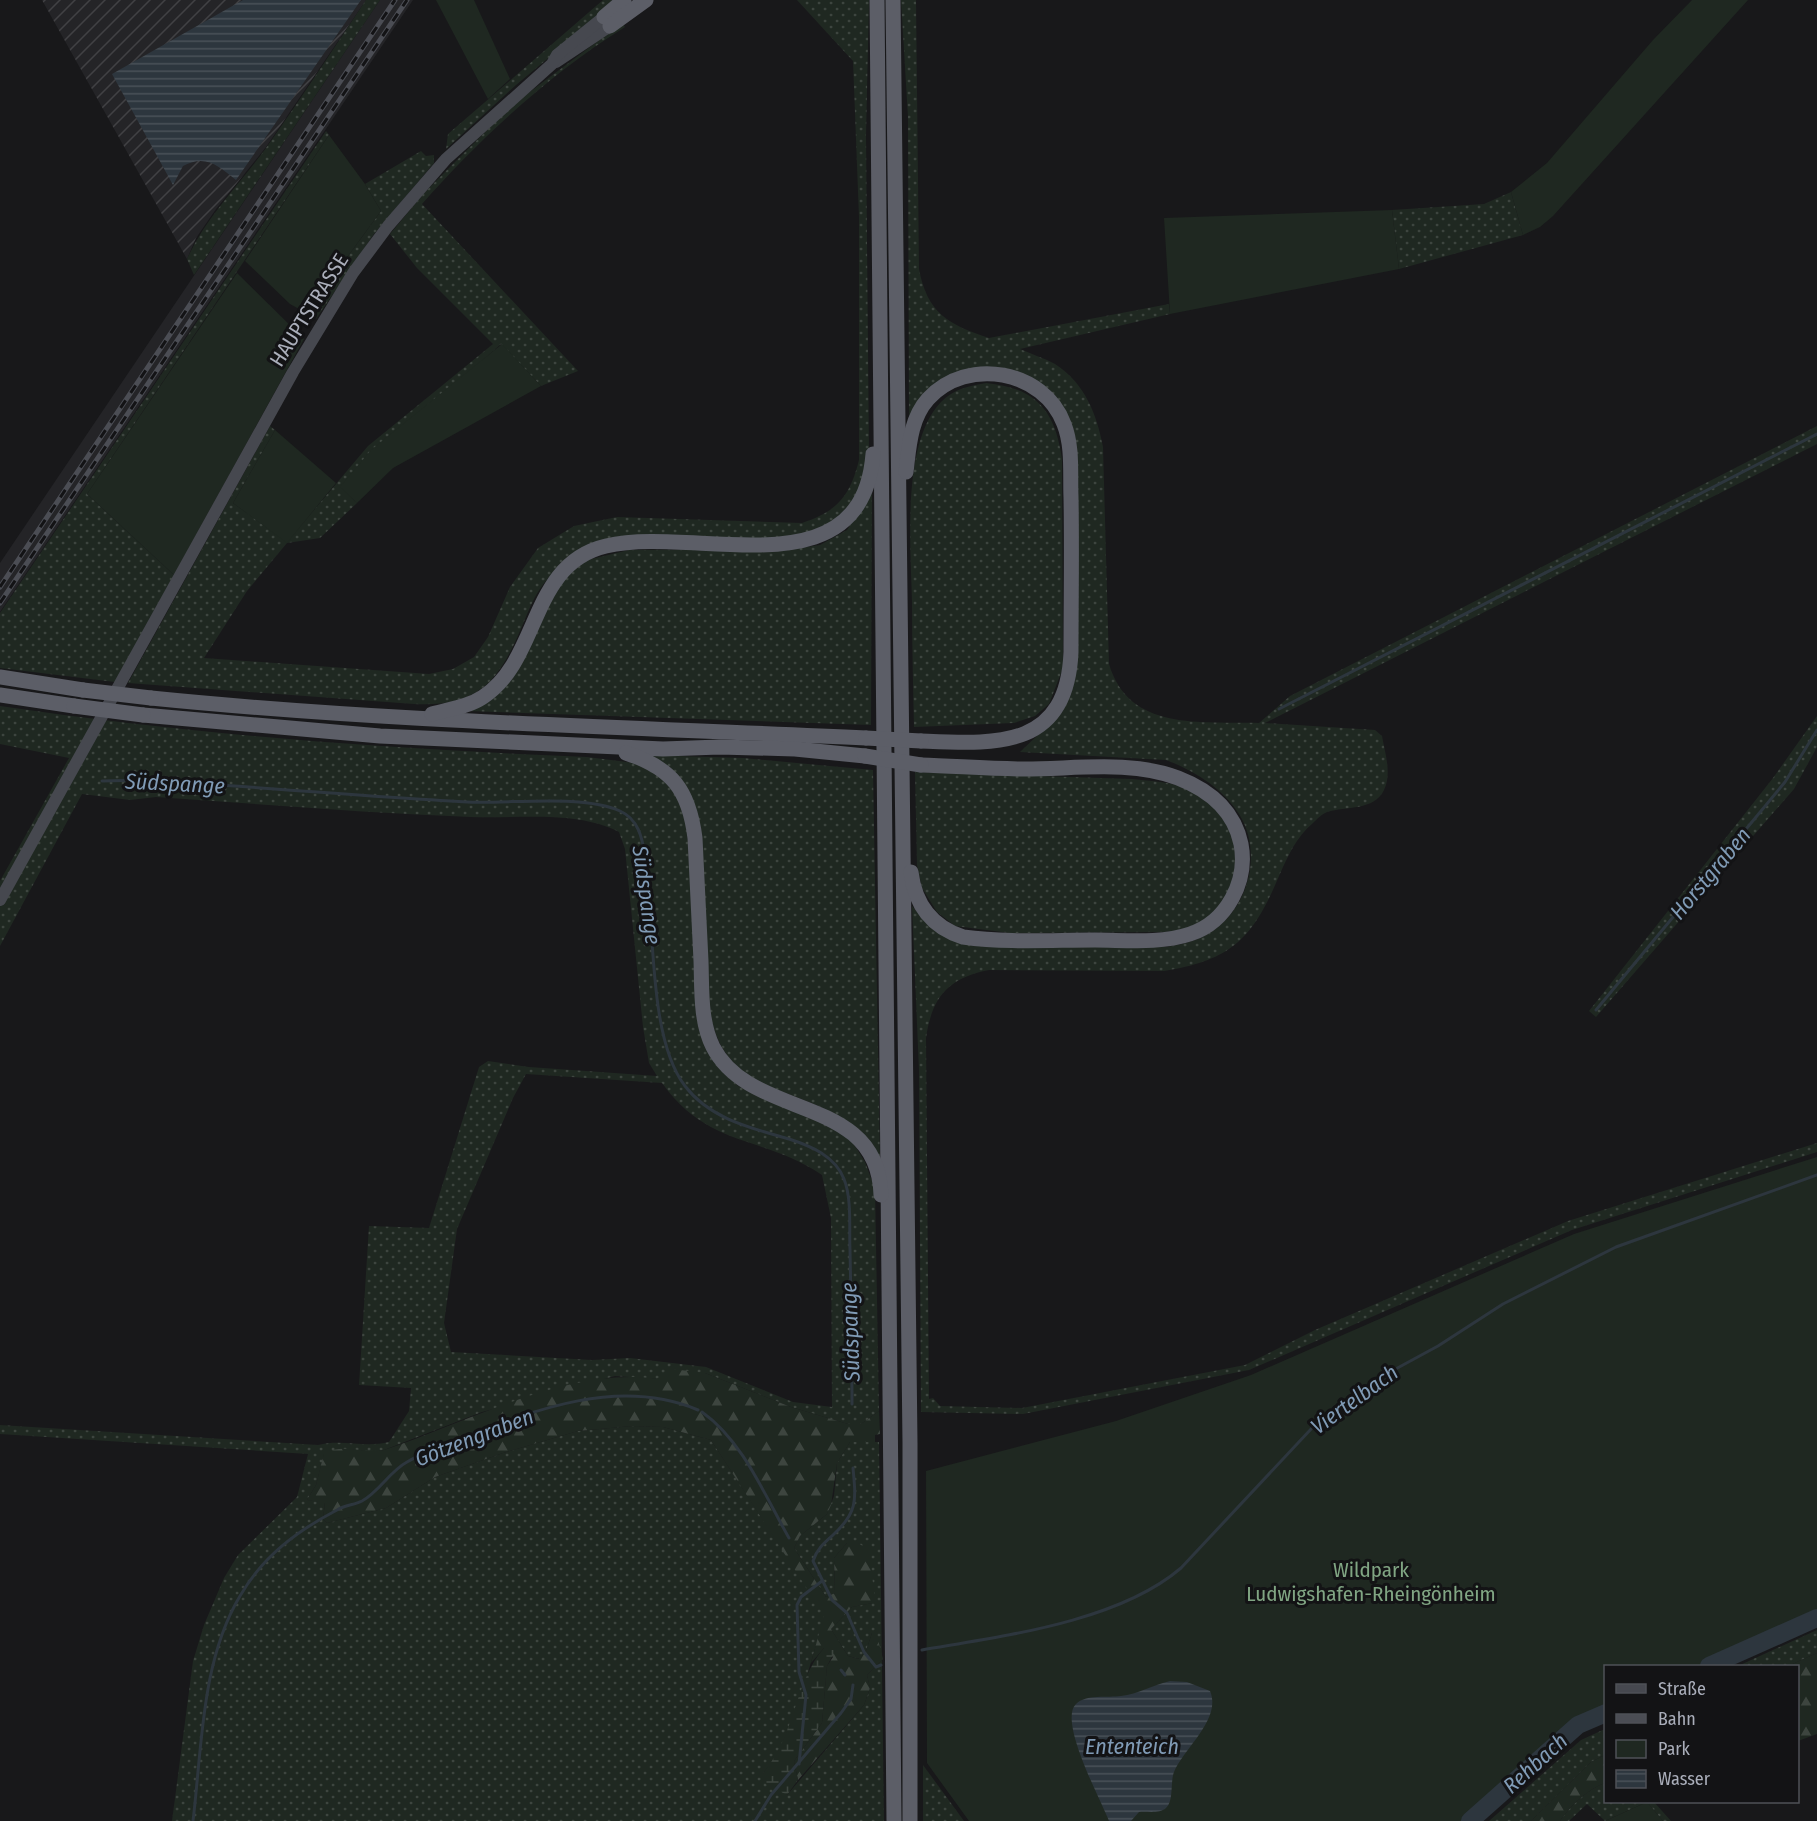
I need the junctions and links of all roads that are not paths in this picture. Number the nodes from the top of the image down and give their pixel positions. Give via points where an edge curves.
1 (624, 0) edge
2 (646, 0) edge
3 (877, 0) edge
4 (893, 0) edge
5 (607, 21) junction
6 (881, 417) junction
7 (899, 489) junction
8 (0, 677) edge
9 (0, 695) edge
10 (417, 718) junction
11 (606, 746) junction
12 (903, 834) junction
13 (0, 900) edge
14 (889, 1232) junction
15 (894, 1821) edge
16 (910, 1821) edge

1 - 5 highway
2 - 5 highway
3 - 6 highway
4 - 7 highway
5 - 13 main road, HAUPTSTRASSE via 557,55 552,64 446,159 388,226 320,325
6 - 10 highway via 865,495 851,516 831,532 796,543 619,544 585,554 554,581 516,657 491,691 468,705
6 - 14 highway
7 - 10 highway, bridge via 921,410 937,391 955,380 987,373 1020,380 1051,402 1065,425 1070,449 1071,500 1069,685 1042,724 1012,738 986,744
7 - 12 highway
8 - 10 highway, bridge via 261,709
9 - 11 highway, bridge via 143,715 338,734
11 - 12 highway, bridge via 785,749 921,765 1098,768 1176,777 1219,801 1235,824 1242,850 1240,879 1231,900 1214,920 1190,934 1169,939 963,937 940,927 923,910 912,886
11 - 14 highway via 657,766 676,783 687,801 695,838 704,1014 713,1047 747,1084 827,1117 859,1139 872,1156
12 - 16 highway
14 - 15 highway

